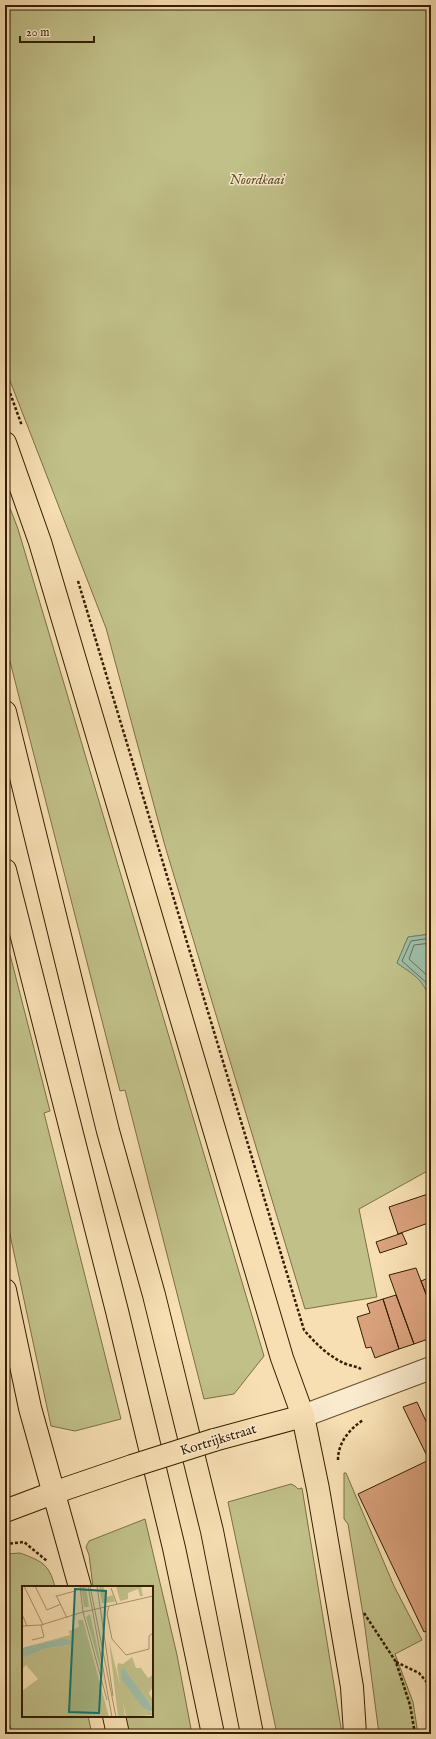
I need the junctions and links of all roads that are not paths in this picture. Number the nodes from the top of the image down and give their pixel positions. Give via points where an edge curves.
1 (5, 443) edge
2 (5, 712) edge
3 (5, 870) edge
4 (5, 1290) edge
5 (431, 1368) edge
6 (303, 1416) junction
7 (53, 1493) junction
8 (5, 1511) edge
9 (80, 1586) edge
10 (114, 1717) edge
11 (118, 1734) edge
12 (214, 1734) edge
13 (252, 1734) edge
14 (355, 1734) edge

1 - 6 main road via 40,542 280,1350
2 - 13 main road via 108,1131 154,1294 212,1531
3 - 12 main road via 117,1311 172,1540
4 - 7 main road via 30,1408
5 - 6 street, Kortrijkstraat
6 - 7 main road, Kortrijkstraat, bridge via 214,1440
6 - 14 main road via 352,1687
7 - 8 main road, Kortrijkstraat
7 - 9 main road
10 - 11 main road

